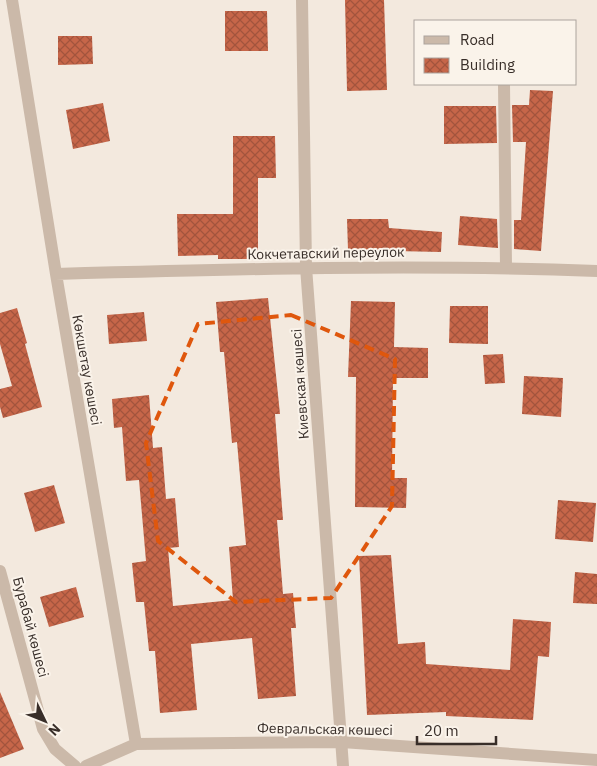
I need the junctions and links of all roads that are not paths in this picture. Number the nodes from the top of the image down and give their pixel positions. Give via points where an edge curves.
1 (12, 0) edge
2 (302, 0) edge
3 (504, 85) edge
4 (306, 267) junction
5 (506, 267) junction
6 (597, 271) edge
7 (56, 274) junction
8 (0, 571) edge
9 (342, 742) junction
10 (136, 744) junction
11 (597, 760) edge
12 (75, 766) edge
13 (86, 766) edge
14 (343, 766) edge

1 - 7 street, Көкшетау көшесі
2 - 4 street, Киевская көшесі
3 - 5 street
4 - 5 street, Кокчетавский переулок
4 - 7 street, Кокчетавский переулок
4 - 9 street, Киевская көшесі
5 - 6 street, Кокчетавский переулок
7 - 10 street, Көкшетау көшесі
8 - 12 street, Бурабай көшесі via 44,729 55,750
9 - 10 street, Февральская көшесі
9 - 11 street, Февральская көшесі
9 - 14 street, Киевская көшесі
10 - 13 street, Февральская көшесі

